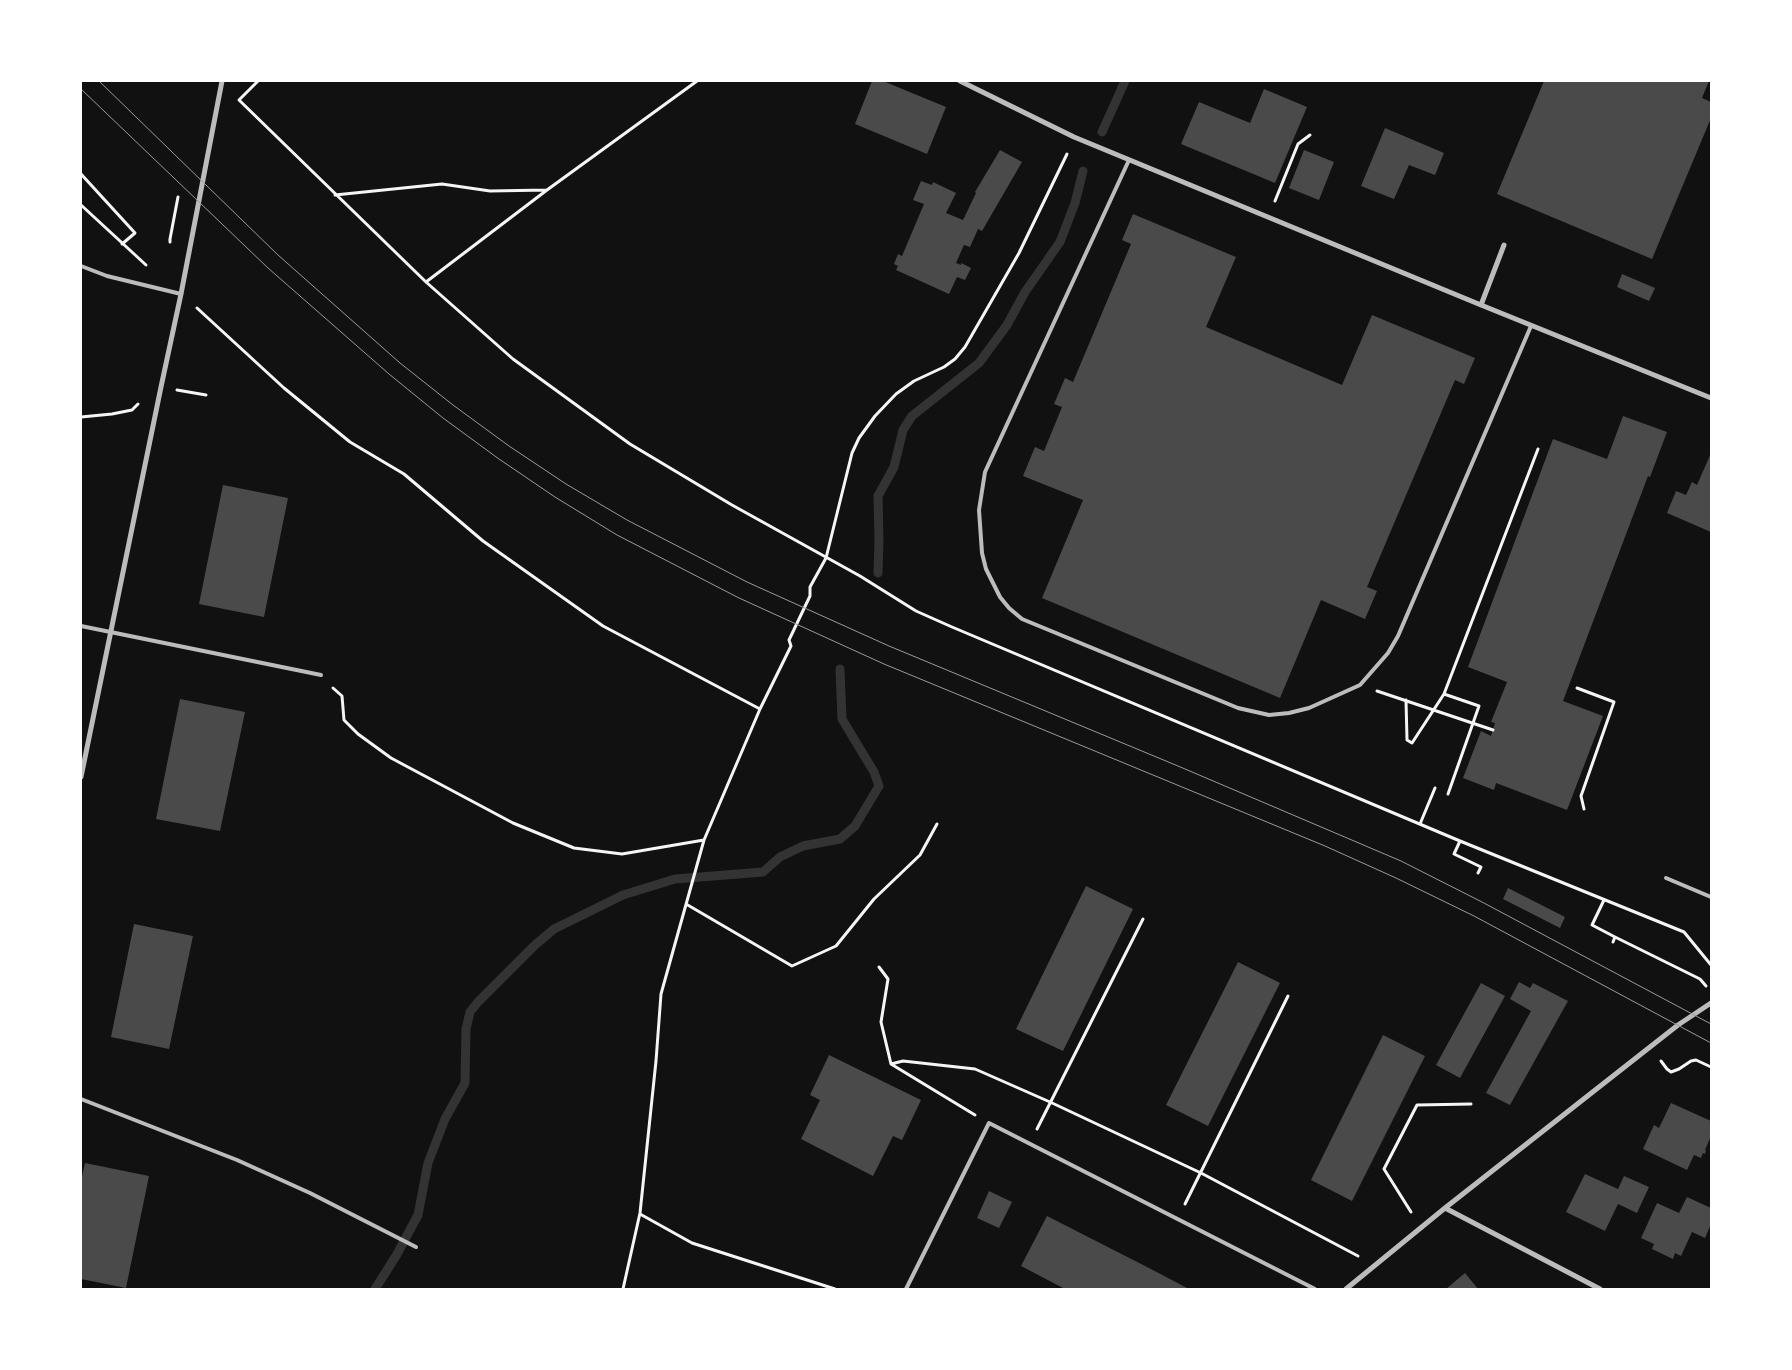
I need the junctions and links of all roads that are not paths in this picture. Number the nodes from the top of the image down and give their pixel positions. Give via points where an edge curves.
1 (222, 81) edge
2 (960, 81) edge
3 (1129, 160) junction
4 (1504, 245) dead end
5 (81, 266) edge
6 (182, 294) junction
7 (1481, 305) junction
8 (1531, 326) junction
9 (1711, 398) edge
10 (81, 626) edge
11 (111, 632) junction
12 (321, 675) road end
13 (81, 777) edge
14 (1666, 878) dead end
15 (1711, 897) edge
16 (1711, 1002) edge
17 (81, 1098) edge
18 (1445, 1208) junction
19 (416, 1247) dead end
20 (906, 1289) edge
21 (1315, 1289) edge
22 (1346, 1289) edge
23 (1600, 1289) edge

1 - 6 street
2 - 3 street
3 - 7 street
3 - 8 lane via 985,472 979,510 986,569 1000,597 1022,619 1238,708 1269,714 1290,713 1360,685 1388,653 1398,636
4 - 7 street
5 - 6 lane via 107,276
6 - 11 street
7 - 8 street
8 - 9 street
10 - 11 lane
11 - 12 lane
11 - 13 street
14 - 15 lane
16 - 18 street
17 - 19 lane via 237,1160
18 - 22 street
18 - 23 street
20 - 21 lane via 989,1123

